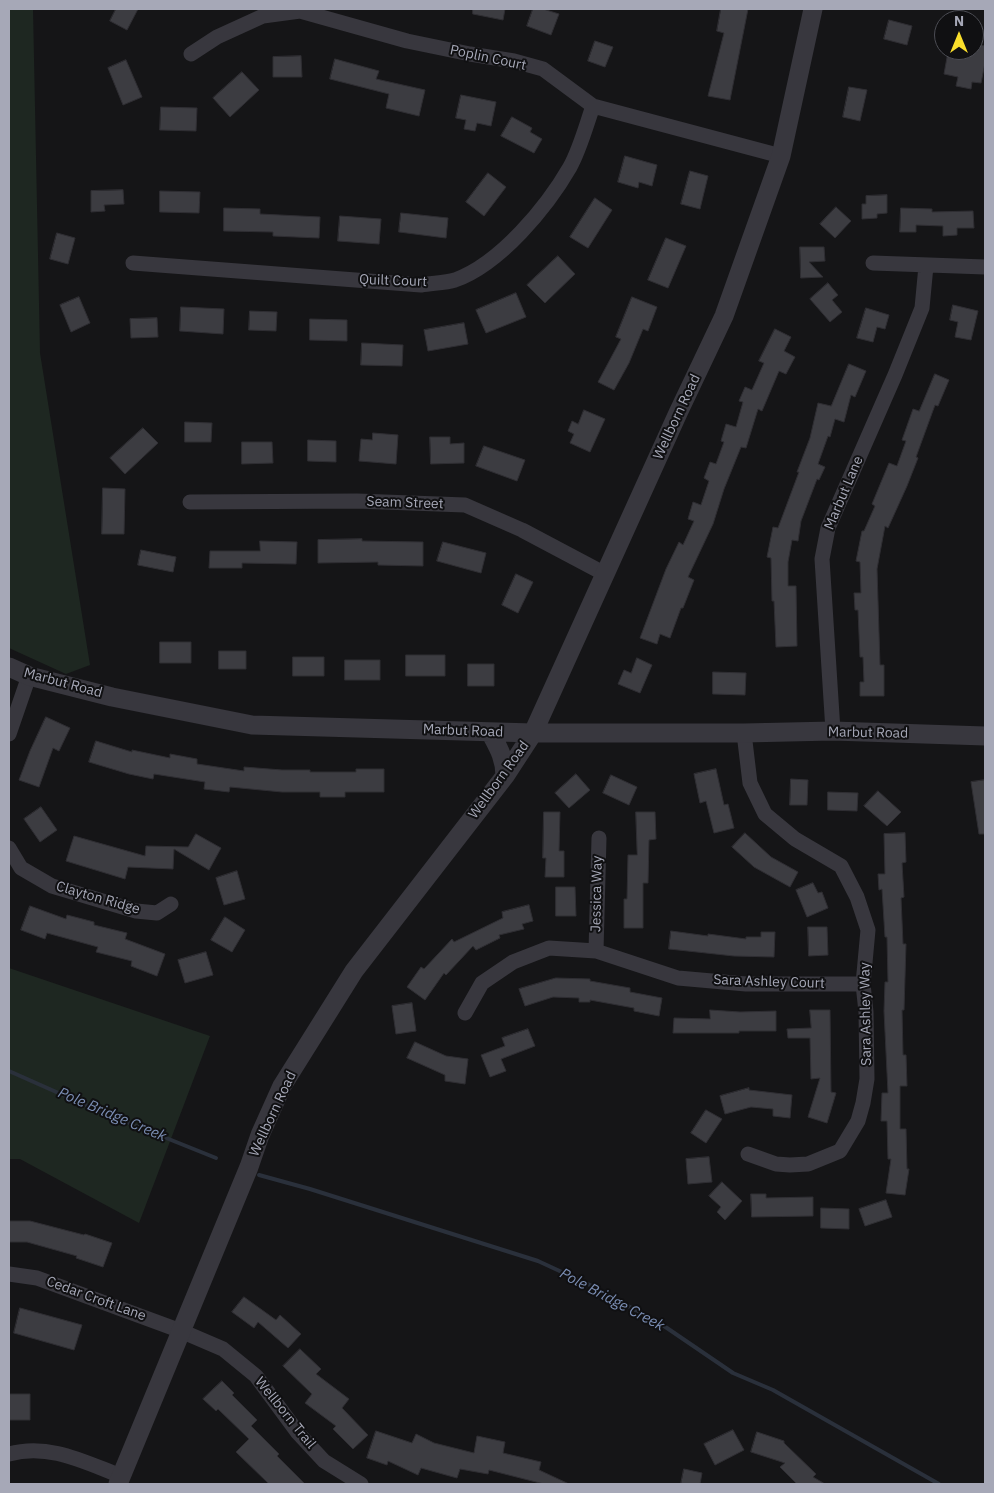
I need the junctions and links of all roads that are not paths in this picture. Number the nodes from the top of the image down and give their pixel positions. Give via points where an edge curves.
1 (813, 9) edge
2 (191, 54) dead end
3 (593, 106) junction
4 (782, 156) junction
5 (133, 263) dead end
6 (873, 263) dead end
7 (926, 266) junction
8 (985, 267) edge
9 (190, 502) dead end
10 (605, 574) junction
11 (9, 667) edge
12 (29, 676) junction
13 (833, 731) junction
14 (490, 732) junction
15 (533, 733) junction
16 (744, 733) junction
17 (9, 734) edge
18 (985, 736) edge
19 (505, 776) junction
20 (599, 838) dead end
21 (9, 848) edge
22 (171, 904) dead end
23 (596, 951) junction
24 (863, 984) junction
25 (465, 1013) dead end
26 (748, 1154) dead end
27 (9, 1274) edge
28 (181, 1331) junction
29 (9, 1454) edge
30 (120, 1480) edge
31 (361, 1484) edge

1 - 4 street, Wellborn Road
2 - 3 street, Poplin Court via 217,37 263,16 300,11 407,41 542,69
3 - 4 street, Poplin Court
3 - 5 street, Quilt Court via 571,165 550,198 513,240 487,263 455,280 421,285
4 - 10 street, Wellborn Road via 724,316
6 - 7 street
7 - 8 street
7 - 13 street, Marbut Lane via 922,308 828,528 822,559
9 - 10 street, Seam Street via 357,501 465,506 522,530
10 - 15 street, Wellborn Road
11 - 12 street, Marbut Road
12 - 14 street, Marbut Road via 112,697 252,725
12 - 17 street
13 - 16 street, Marbut Road
13 - 18 street, Marbut Road
14 - 15 street, Marbut Road
14 - 19 street via 502,753
15 - 16 street, Marbut Road
15 - 19 street, Wellborn Road
16 - 24 street, Sara Ashley Way via 750,783 765,814 796,839 841,866 857,897 868,930
19 - 28 street, Wellborn Road via 354,971 282,1086
20 - 23 street, Jessica Way
21 - 22 street, Clayton Ridge via 21,868 52,886 136,911 156,913
23 - 24 street, Sara Ashley Court via 678,978 746,984
23 - 25 street, Sara Ashley Court via 549,948 513,962 482,983
24 - 26 street, Sara Ashley Way via 867,1079 858,1121 840,1151 808,1164 790,1165 776,1164
27 - 28 street, Cedar Croft Lane via 37,1278
28 - 30 street, Wellborn Road
28 - 31 street, Wellborn Trail via 223,1349 256,1376 298,1433 324,1461
29 - 30 street via 42,1450 68,1455

